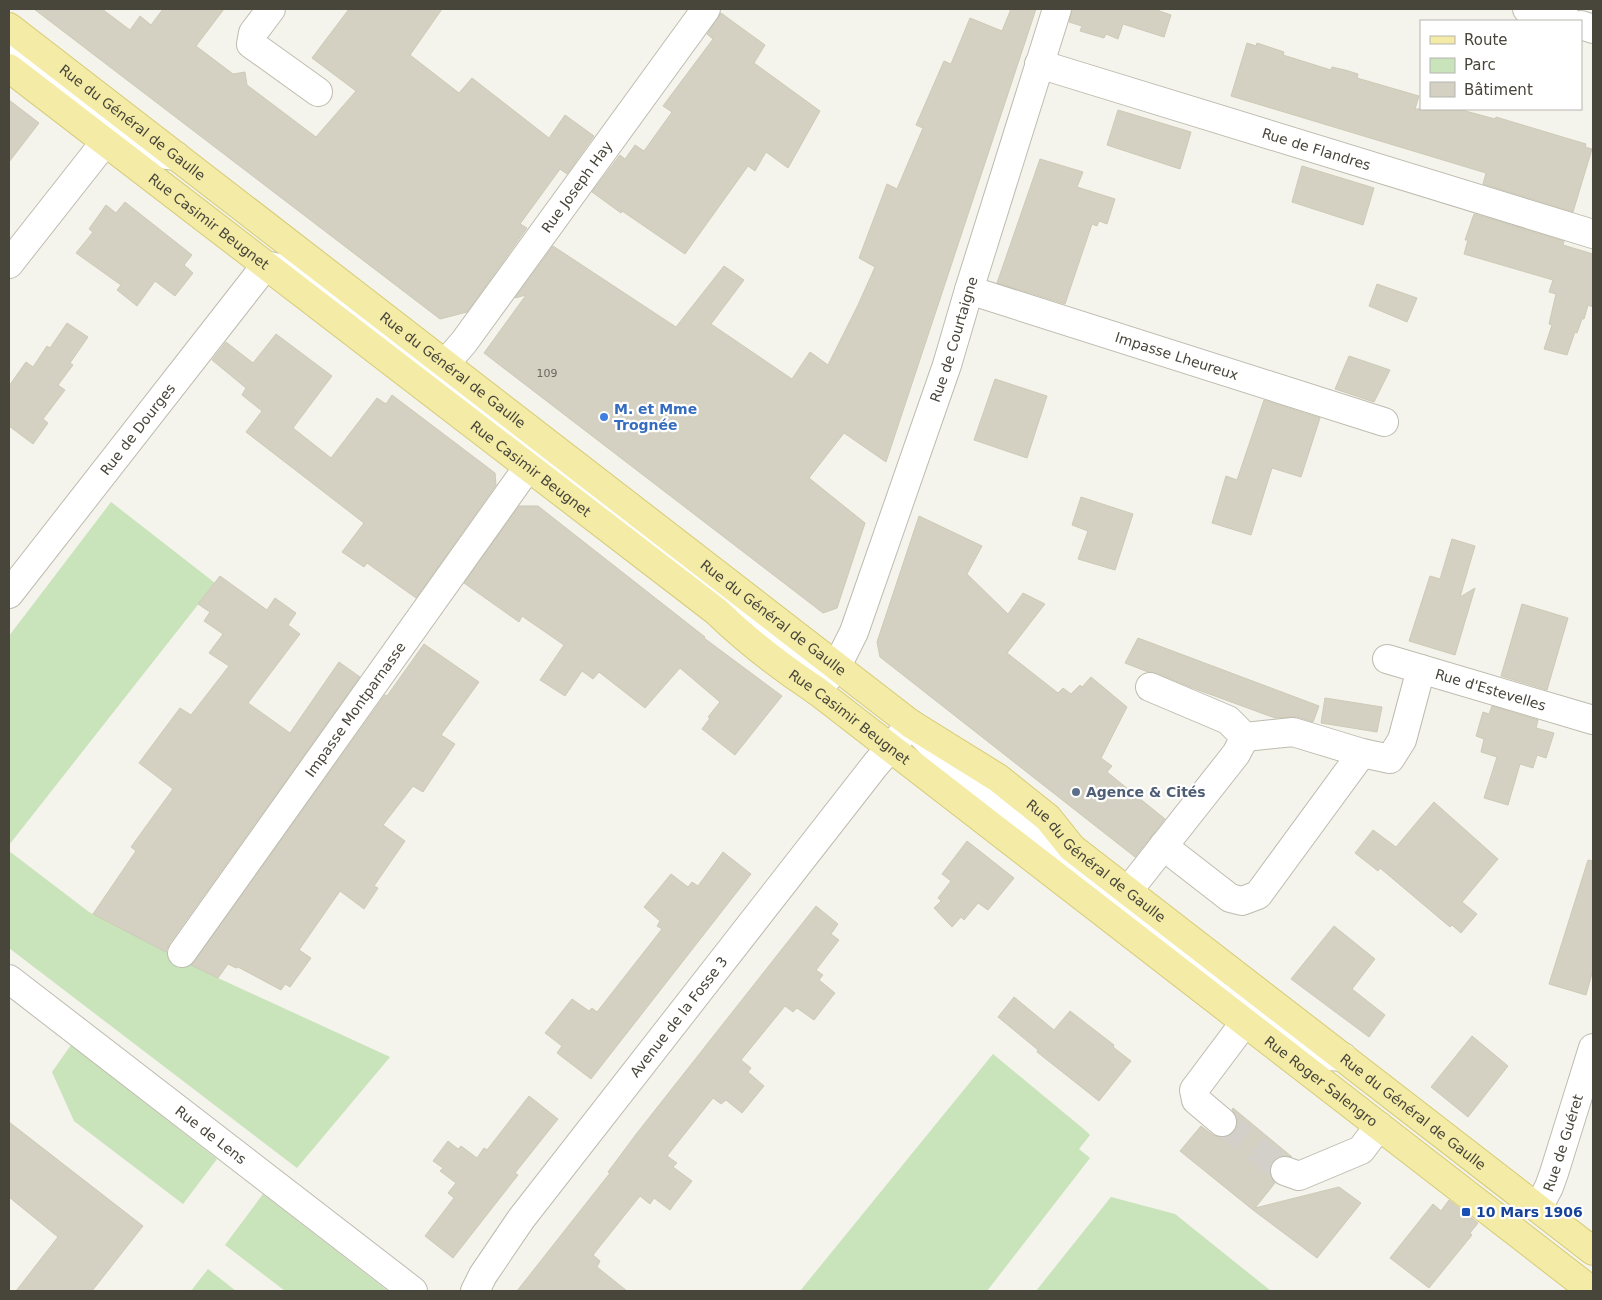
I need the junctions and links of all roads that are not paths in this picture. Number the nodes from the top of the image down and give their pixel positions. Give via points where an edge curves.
1 (271, 9) edge
2 (706, 9) edge
3 (1057, 9) edge
4 (1526, 9) edge
5 (1564, 20) edge
6 (9, 27) edge
7 (9, 47) edge
8 (1039, 64) junction
9 (9, 68) edge
10 (318, 92) dead end
11 (105, 142) junction
12 (176, 156) junction
13 (1593, 234) edge
14 (9, 264) edge
15 (266, 265) junction
16 (969, 290) junction
17 (445, 364) junction
18 (1384, 422) dead end
19 (528, 467) junction
20 (9, 594) edge
21 (1386, 659) dead end
22 (836, 666) junction
23 (1421, 669) junction
24 (1150, 687) dead end
25 (818, 691) junction
26 (1593, 720) edge
27 (911, 724) junction
28 (1245, 737) junction
29 (890, 747) junction
30 (1362, 753) junction
31 (1163, 846) junction
32 (1050, 871) joint
33 (1128, 891) junction
34 (182, 953) dead end
35 (9, 979) edge
36 (1245, 1022) junction
37 (1593, 1048) edge
38 (1343, 1057) junction
39 (1222, 1122) tunnel mouth
40 (1379, 1126) junction
41 (1286, 1170) tunnel mouth
42 (1538, 1208) junction
43 (1593, 1251) edge
44 (1588, 1285) edge
45 (413, 1291) edge
46 (475, 1291) edge

1 - 10 street via 253,33 251,44
2 - 17 street, Rue Joseph Hay
3 - 8 street, Rue de Courtaigne
4 - 5 street
6 - 12 main road, Rue du Général de Gaulle
7 - 12 street via 146,152
8 - 13 street, Rue de Flandres
8 - 16 street, Rue de Courtaigne
9 - 11 main road, Rue Casimir Beugnet
11 - 14 street
11 - 15 main road, Rue Casimir Beugnet
12 - 17 main road, Rue du Général de Gaulle
15 - 19 main road, Rue Casimir Beugnet
15 - 20 street, Rue de Dourges
15 - 25 street via 304,274 795,652
16 - 18 street, Impasse Lheureux
16 - 22 street, Rue de Courtaigne via 947,365 857,623
17 - 22 main road, Rue du Général de Gaulle
19 - 25 main road, Rue Casimir Beugnet via 716,611 743,638
19 - 34 street, Impasse Montparnasse
21 - 23 street, Rue d'Estevelles
22 - 25 street, Rue de Courtaigne
22 - 27 main road, Rue du Général de Gaulle
23 - 26 street, Rue d'Estevelles
23 - 30 street via 1402,740 1390,759
24 - 28 street via 1228,720
25 - 29 main road, Rue Casimir Beugnet
27 - 29 street, Avenue de la Fosse 3
27 - 33 main road, Rue du Général de Gaulle via 1005,784 1048,818 1072,848
27 - 38 street via 982,796 1314,1055
28 - 30 street via 1292,732
28 - 31 street via 1236,754
29 - 32 main road, Rue Casimir Beugnet
29 - 46 street, Avenue de la Fosse 3 via 521,1220
30 - 31 street via 1258,895 1242,901 1230,898
31 - 33 street
32 - 36 main road, Rue Roger Salengro
33 - 38 main road, Rue du Général de Gaulle
35 - 45 street, Rue de Lens
36 - 39 street via 1194,1090 1196,1100
36 - 40 main road, Rue Roger Salengro
37 - 42 street, Rue de Guéret via 1554,1173
38 - 42 main road, Rue du Général de Gaulle
40 - 41 street via 1361,1150 1299,1176
40 - 44 main road, Rue Roger Salengro
42 - 43 main road

